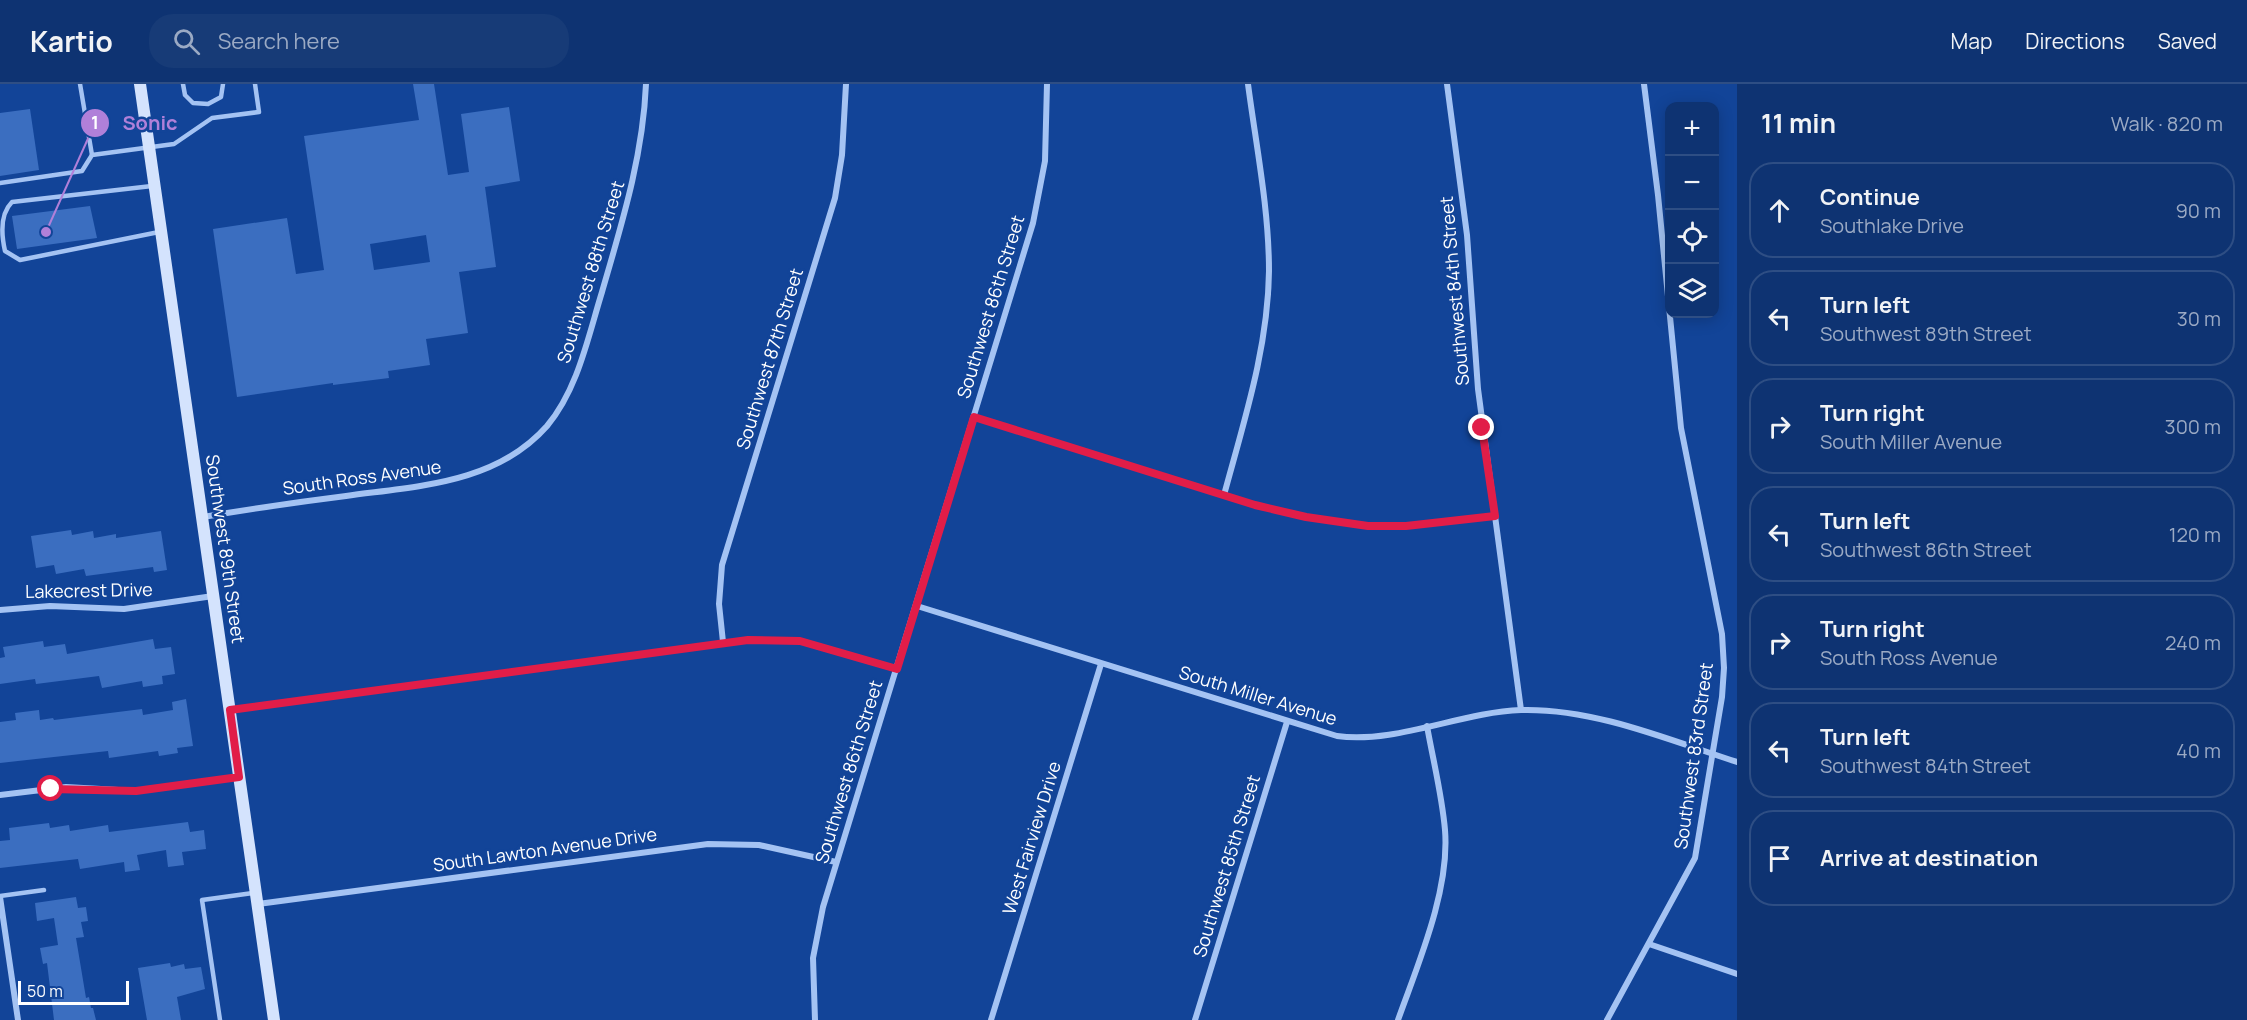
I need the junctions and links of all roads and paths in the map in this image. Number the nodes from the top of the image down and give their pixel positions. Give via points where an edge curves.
1 (80, 84) edge
2 (140, 84) edge
3 (183, 84) edge
4 (223, 84) edge
5 (255, 84) edge
6 (646, 84) edge
7 (846, 84) edge
8 (1047, 84) edge
9 (1248, 84) edge
10 (1447, 84) edge
11 (1644, 84) edge
12 (150, 147) junction
13 (92, 155) junction
14 (0, 183) edge
15 (155, 186) junction
16 (162, 232) junction
17 (974, 417) junction
18 (520, 450) joint
19 (1224, 495) junction
20 (1495, 516) junction
21 (202, 517) junction
22 (213, 596) junction
23 (917, 606) junction
24 (0, 610) edge
25 (723, 642) junction
26 (1101, 664) junction
27 (897, 669) junction
28 (230, 710) junction
29 (1521, 710) junction
30 (1287, 722) junction
31 (1427, 726) junction
32 (1712, 754) junction
33 (1737, 762) edge
34 (239, 777) junction
35 (0, 795) edge
36 (837, 862) junction
37 (44, 890) dead end
38 (0, 897) edge
39 (257, 899) junction
40 (1649, 944) junction
41 (1737, 974) edge
42 (18, 1020) edge
43 (220, 1020) edge
44 (274, 1020) edge
45 (815, 1020) edge
46 (991, 1020) edge
47 (1195, 1020) edge
48 (1398, 1020) edge
49 (1607, 1020) edge

1 - 13 lane
2 - 12 main road, Southwest 89th Street
3 - 4 lane via 185,95 193,104 208,105 221,97
5 - 12 lane via 259,112 212,118 174,144
6 - 18 street, Southwest 88th Street via 635,175 576,373 548,425
7 - 25 street, Southwest 87th Street via 835,198 722,565 719,604
8 - 17 street, Southwest 86th Street via 1047,136 1038,203
9 - 19 street via 1268,237 1268,287 1255,381
10 - 20 street, Southwest 84th Street via 1467,235 1478,389
11 - 32 street, Southwest 83rd Street via 1681,428 1723,643 1724,681
12 - 13 lane
12 - 15 main road, Southwest 89th Street
13 - 14 lane via 82,171
15 - 16 main road, Southwest 89th Street
15 - 16 lane via 12,202 0,218 4,251 20,260
16 - 21 main road, Southwest 89th Street
17 - 19 street
17 - 23 street, Southwest 86th Street
18 - 21 street, South Ross Avenue via 487,468 442,483
19 - 20 street via 1287,513 1368,526 1431,525
20 - 29 street, Southwest 84th Street
21 - 22 main road, Southwest 89th Street
22 - 24 street, Lakecrest Drive via 124,609 50,606
22 - 28 main road, Southwest 89th Street
23 - 26 street, South Miller Avenue
23 - 27 street, Southwest 86th Street
25 - 27 street via 800,641
25 - 28 street
26 - 30 street, South Miller Avenue
26 - 46 street, West Fairview Drive
27 - 36 street, Southwest 86th Street
28 - 34 main road, Southwest 89th Street
29 - 31 street, South Miller Avenue
29 - 32 street, South Miller Avenue via 1611,722
30 - 31 street, South Miller Avenue via 1349,738
30 - 47 street, Southwest 85th Street
31 - 48 street via 1445,830 1444,857 1434,910
32 - 33 street, South Miller Avenue
32 - 40 street, Southwest 83rd Street via 1695,858
34 - 35 street via 136,791 66,788
34 - 39 main road, Southwest 89th Street
36 - 39 street, South Lawton Avenue Drive via 759,845 708,844
36 - 45 street, Southwest 86th Street via 813,958
37 - 38 lane
38 - 42 street
39 - 43 lane via 202,900
39 - 44 main road, Southwest 89th Street
40 - 41 street
40 - 49 street, Southwest 83rd Street

